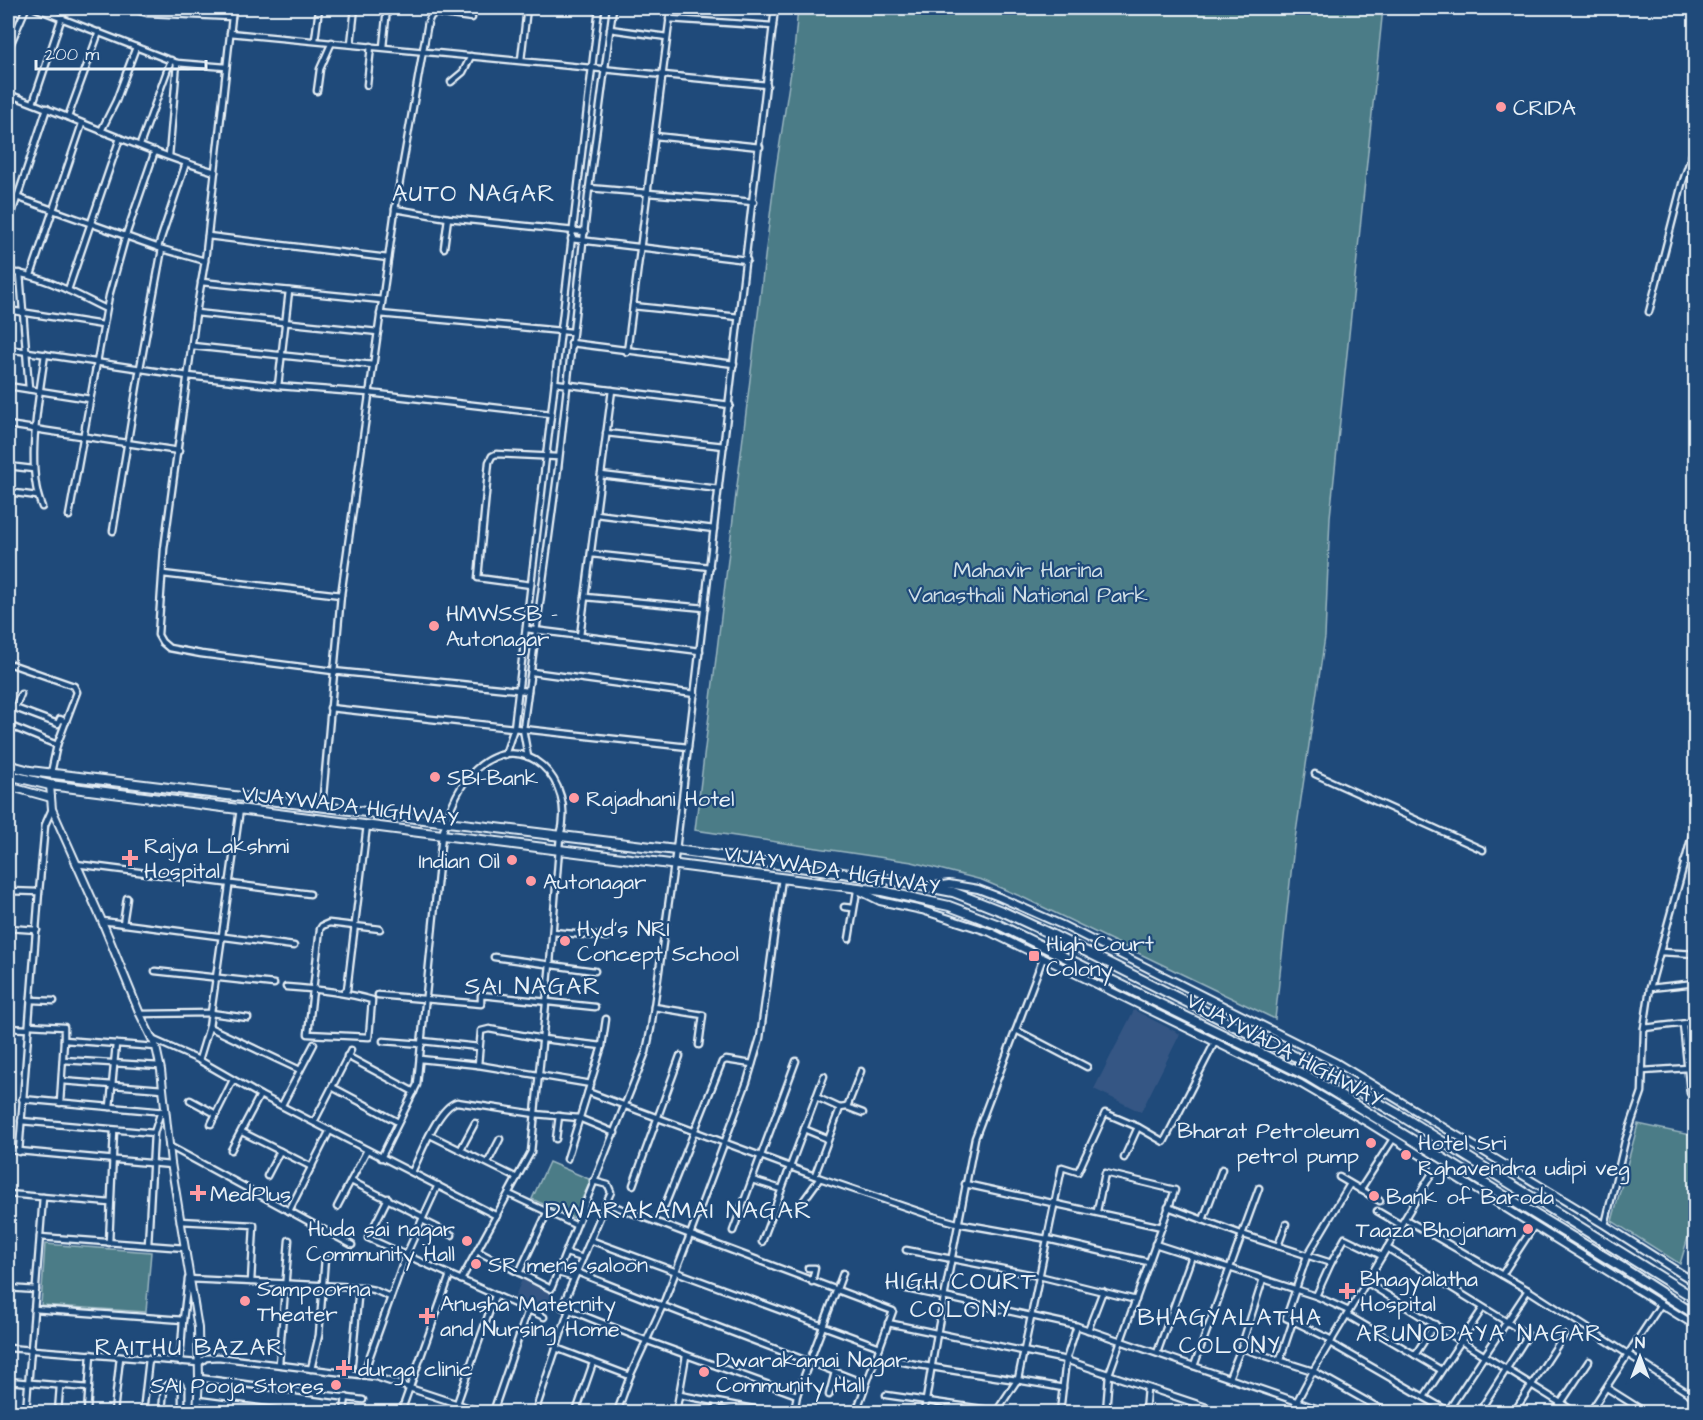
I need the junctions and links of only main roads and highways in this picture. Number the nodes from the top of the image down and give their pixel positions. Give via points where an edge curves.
1 (8, 765) edge
2 (8, 775) edge
3 (1695, 1299) edge
4 (1695, 1316) edge

1 - 3 highway, VIJAYWADA HIGHWAY via 676,850 930,887 976,900 1314,1066
2 - 4 highway, VIJAYWADA HIGHWAY via 50,785 782,878 949,906 991,921 1309,1077

